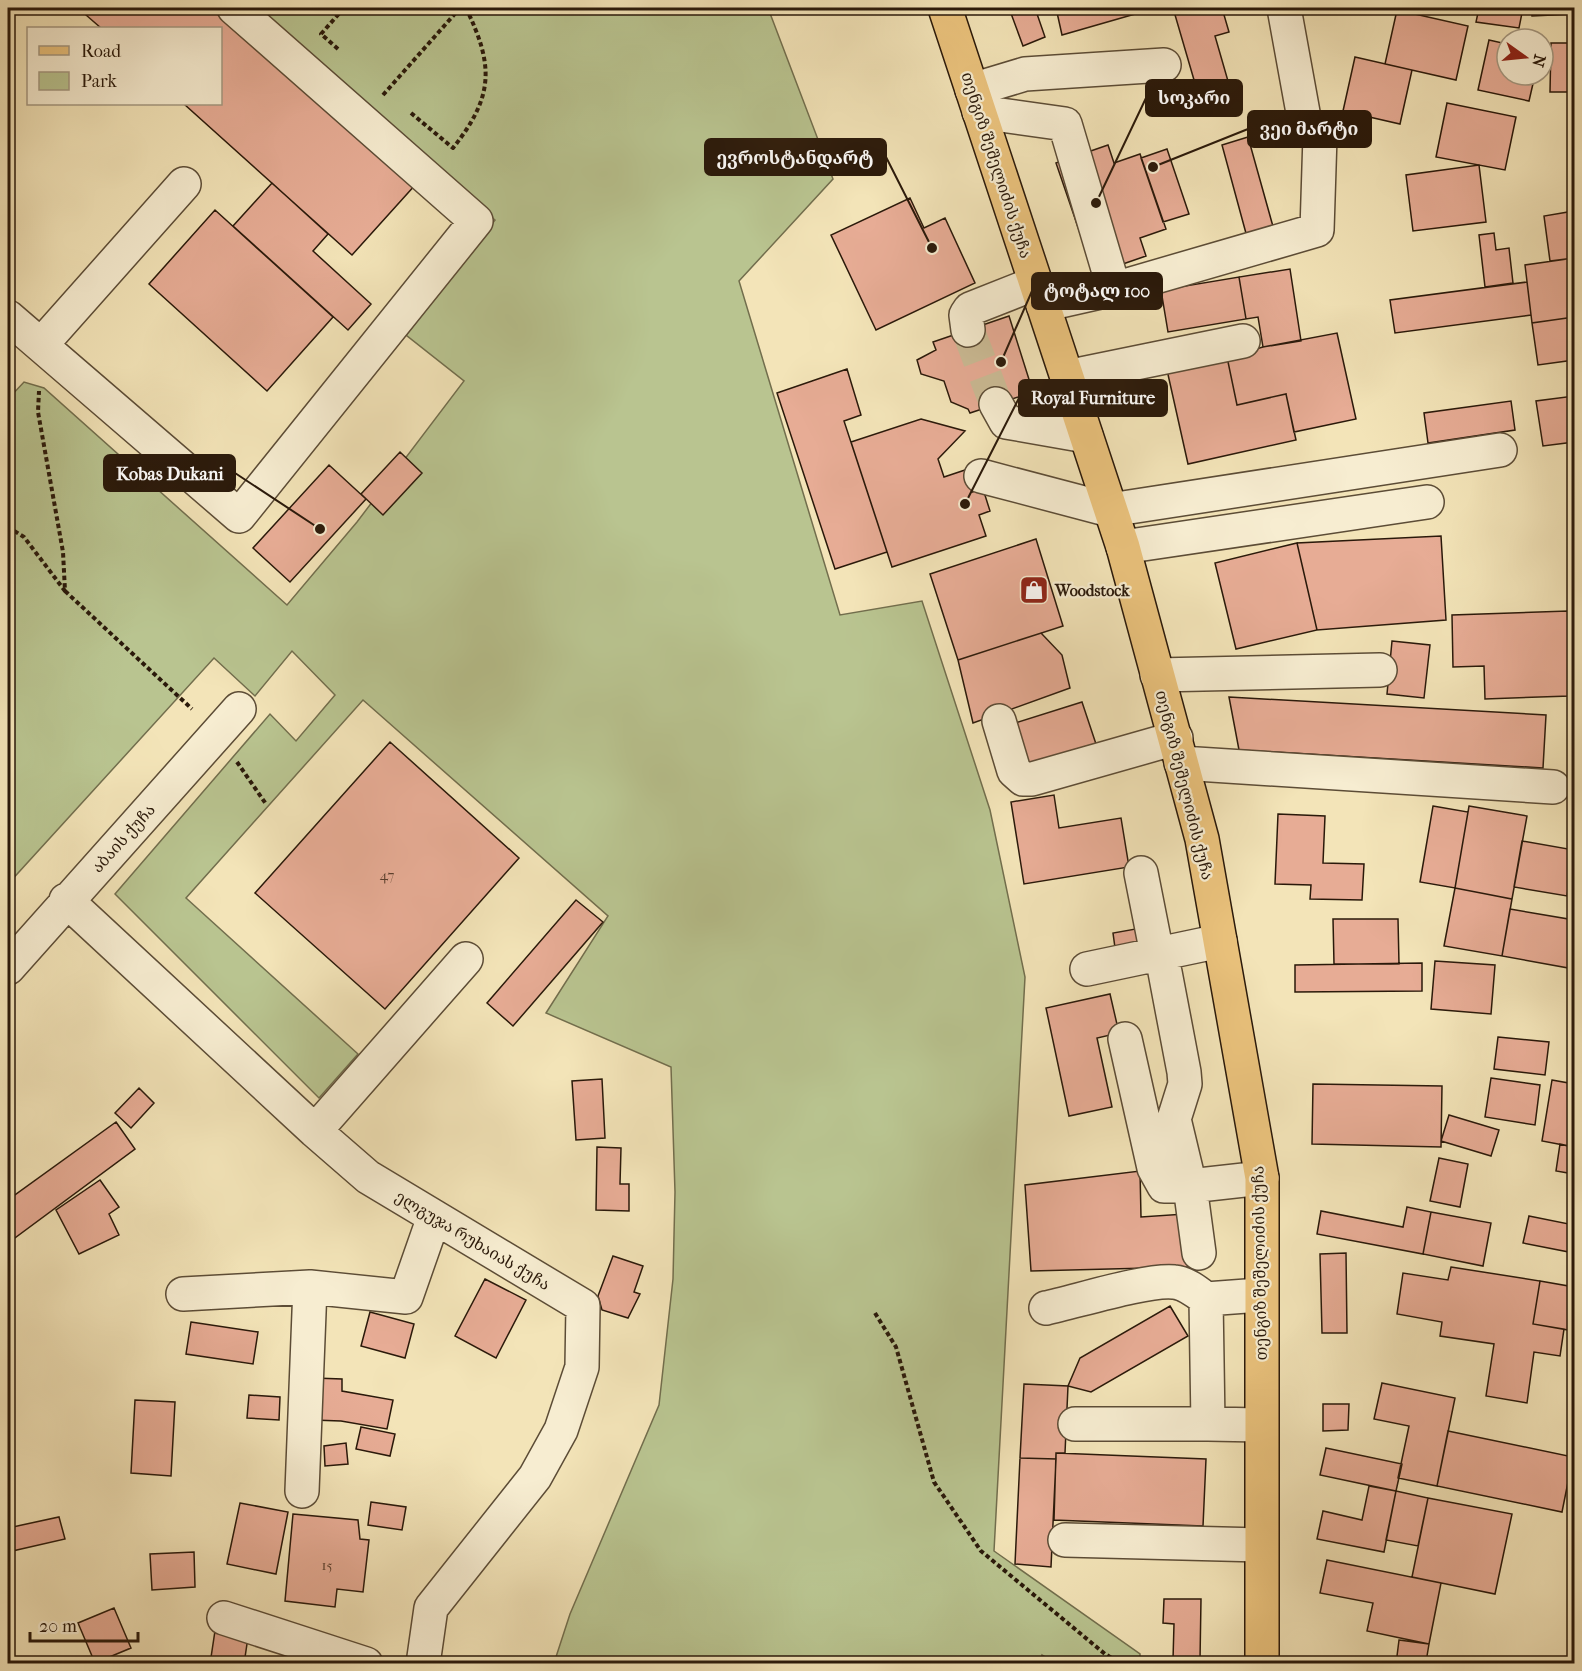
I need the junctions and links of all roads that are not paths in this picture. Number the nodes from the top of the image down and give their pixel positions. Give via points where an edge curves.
1 (234, 8) edge
2 (945, 8) edge
3 (1284, 8) edge
4 (1164, 65) dead end
5 (975, 101) junction
6 (184, 184) dead end
7 (1114, 289) junction
8 (1039, 294) junction
9 (8, 317) edge
10 (968, 330) tunnel mouth
11 (1243, 341) dead end
12 (40, 345) junction
13 (1067, 377) junction
14 (996, 404) tunnel mouth
15 (1086, 436) junction
16 (1500, 450) dead end
17 (981, 476) dead end
18 (1427, 501) dead end
19 (1110, 510) junction
20 (1123, 547) junction
21 (1380, 670) dead end
22 (1158, 675) junction
23 (239, 709) dead end
24 (999, 721) dead end
25 (1179, 750) junction
26 (1553, 787) dead end
27 (1142, 873) dead end
28 (66, 900) junction
29 (1220, 941) junction
30 (466, 959) dead end
31 (1161, 963) junction
32 (8, 968) edge
33 (1087, 969) dead end
34 (1125, 1039) dead end
35 (315, 1131) junction
36 (1262, 1178) junction
37 (1190, 1186) junction
38 (434, 1216) junction
39 (1199, 1253) dead end
40 (310, 1287) junction
41 (183, 1294) dead end
42 (1260, 1295) junction
43 (1206, 1299) junction
44 (1046, 1308) dead end
45 (1075, 1424) dead end
46 (1208, 1424) junction
47 (1261, 1425) junction
48 (302, 1491) dead end
49 (1065, 1540) dead end
50 (1261, 1545) junction
51 (224, 1618) dead end
52 (366, 1664) edge
53 (423, 1664) edge
54 (1262, 1664) edge

1 - 12 street via 476,221 238,516
2 - 5 main road, თენგიზ შეშელიძის ქუჩა
3 - 7 street via 1304,118 1320,136 1317,230
4 - 5 street via 1025,74
5 - 7 street via 1065,124
5 - 8 main road, თენგიზ შეშელიძის ქუჩა
6 - 12 street
7 - 8 street
8 - 10 street via 970,309 966,315
8 - 13 main road, თენგიზ შეშელიძის ქუჩა
9 - 12 street
11 - 13 street
13 - 15 main road, თენგიზ შეშელიძის ქუჩა
14 - 15 street via 1006,422
15 - 19 main road, თენგიზ შეშელიძის ქუჩა
16 - 19 street
17 - 19 street
18 - 20 street
19 - 20 main road, თენგიზ შეშელიძის ქუჩა
20 - 22 main road, თენგიზ შეშელიძის ქუჩა
21 - 22 street
22 - 25 main road, თენგიზ შეშელიძის ქუჩა
23 - 28 street, აბაის ქუჩა
24 - 25 street via 1014,771 1023,779
25 - 26 street
25 - 29 main road, თენგიზ შეშელიძის ქუჩა via 1202,839
27 - 31 street
28 - 32 street, აბაის ქუჩა
28 - 35 street, ელგუჯა რუხაიას ქუჩა
29 - 31 street
29 - 36 main road, თენგიზ შეშელიძის ქუჩა
30 - 35 street
31 - 33 street
31 - 37 street via 1184,1072 1185,1084 1174,1119
34 - 37 street via 1158,1179 1164,1186
35 - 38 street, ელგუჯა რუხაიას ქუჩა via 368,1177
36 - 37 street
36 - 42 main road, თენგიზ შეშელიძის ქუჩა
37 - 39 street
38 - 40 street via 406,1297
38 - 53 street, ელგუჯა რუხაიას ქუჩა via 583,1306 582,1367 561,1430 536,1478 431,1608
40 - 41 street
40 - 48 street
42 - 43 street
42 - 47 main road, თენგიზ შეშელიძის ქუჩა
43 - 44 street via 1194,1289 1174,1282
43 - 46 street
45 - 46 street
46 - 47 street
47 - 50 main road, თენგიზ შეშელიძის ქუჩა
49 - 50 street
50 - 54 main road, თენგიზ შეშელიძის ქუჩა
51 - 52 street

